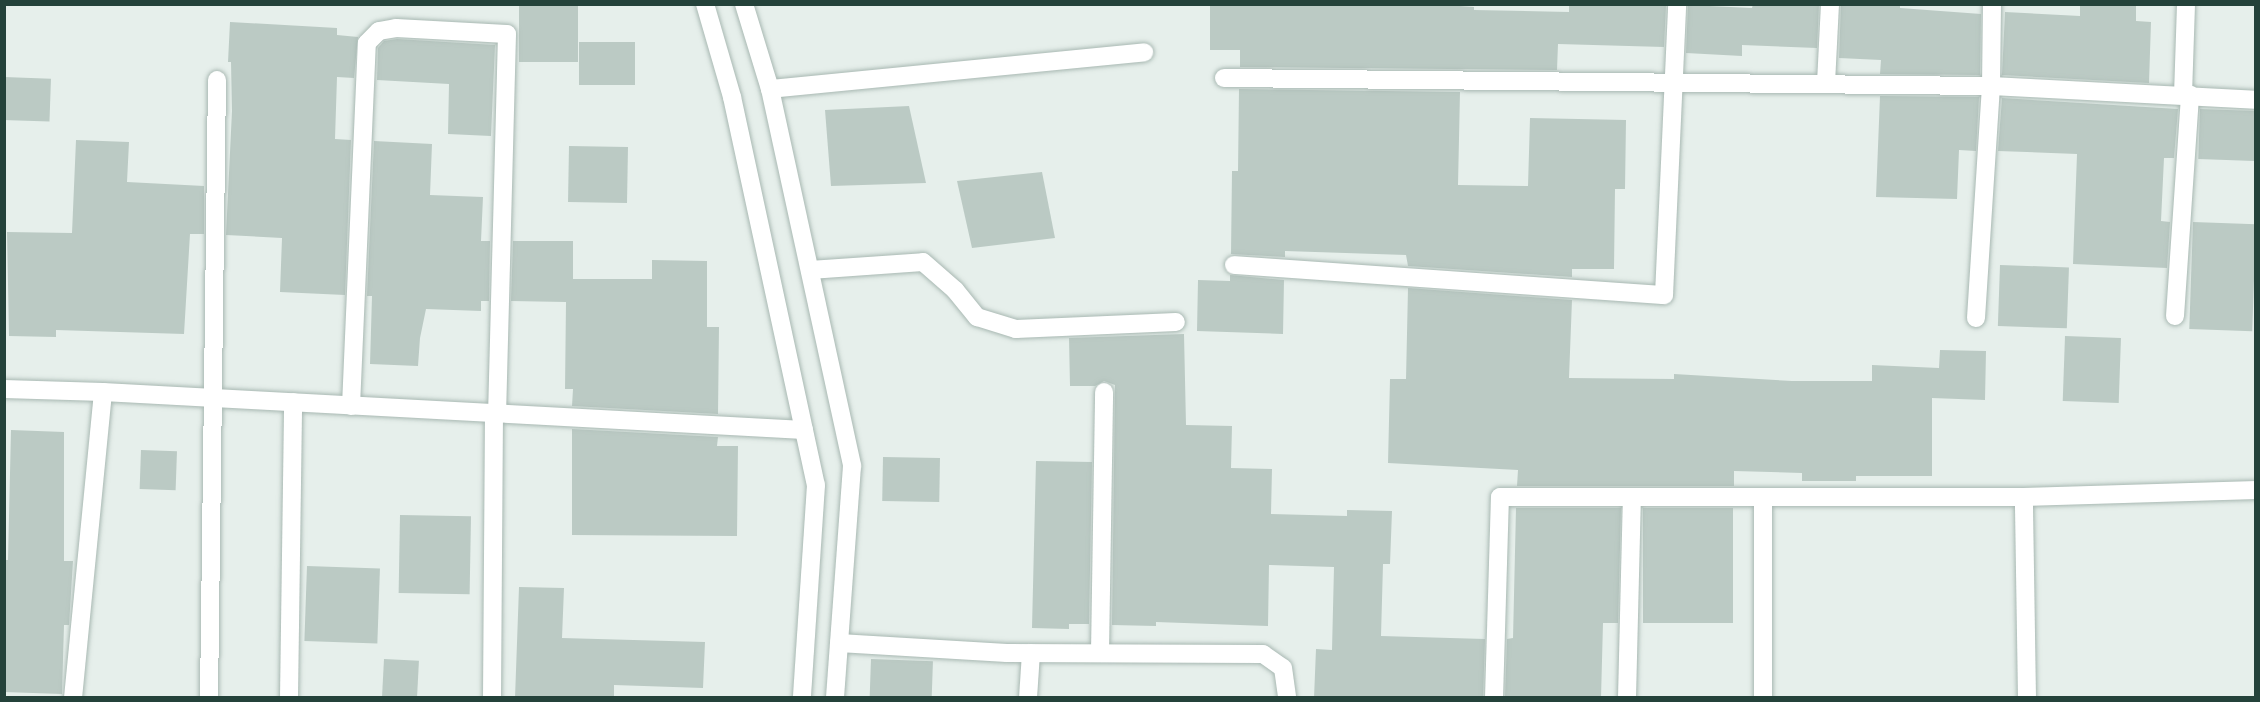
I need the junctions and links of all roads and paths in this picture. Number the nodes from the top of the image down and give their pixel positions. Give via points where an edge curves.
1 (705, 4) edge
2 (744, 4) edge
3 (1677, 4) edge
4 (1830, 4) edge
5 (1992, 4) edge
6 (2186, 4) edge
7 (1144, 52) dead end
8 (1224, 78) dead end
9 (217, 80) dead end
10 (1826, 83) junction
11 (1672, 84) junction
12 (1990, 86) junction
13 (770, 89) junction
14 (2186, 95) junction
15 (2256, 100) edge
16 (1234, 266) dead end
17 (810, 270) junction
18 (2175, 316) dead end
19 (1976, 318) dead end
20 (1176, 322) dead end
21 (4, 389) edge
22 (103, 392) junction
23 (1104, 392) dead end
24 (215, 398) junction
25 (293, 402) junction
26 (351, 406) junction
27 (494, 413) junction
28 (804, 430) junction
29 (2256, 490) edge
30 (2024, 497) junction
31 (1632, 499) junction
32 (1763, 499) junction
33 (839, 643) junction
34 (1031, 653) junction
35 (1100, 653) junction
36 (73, 698) edge
37 (209, 698) edge
38 (289, 698) edge
39 (492, 698) edge
40 (802, 698) edge
41 (835, 698) edge
42 (1028, 698) edge
43 (1287, 698) edge
44 (1494, 698) edge
45 (1627, 698) edge
46 (1763, 698) edge
47 (2028, 698) edge

1 - 28 street via 732,97
2 - 13 street
3 - 11 street
4 - 10 street
5 - 12 street
6 - 14 street
7 - 13 street
8 - 11 street
9 - 24 street
10 - 11 street
10 - 12 street
11 - 16 street via 1664,295
12 - 14 street
12 - 19 street
13 - 17 street
14 - 15 street
14 - 18 street
17 - 20 street via 923,262 955,290 977,317 1016,329
17 - 33 street via 852,466
21 - 22 street
22 - 24 street
22 - 36 street
23 - 35 street
24 - 25 street
24 - 37 street
25 - 26 street
25 - 38 street
26 - 27 street
26 - 27 street via 367,43 379,31 396,28 507,34
27 - 28 street
27 - 39 street
28 - 40 street via 816,485
29 - 30 street
30 - 32 street
30 - 47 street
31 - 32 street
31 - 44 street via 1500,497
31 - 45 street
32 - 46 street
33 - 34 street
33 - 41 street
34 - 35 street
34 - 42 street
35 - 43 street via 1263,654 1282,668

